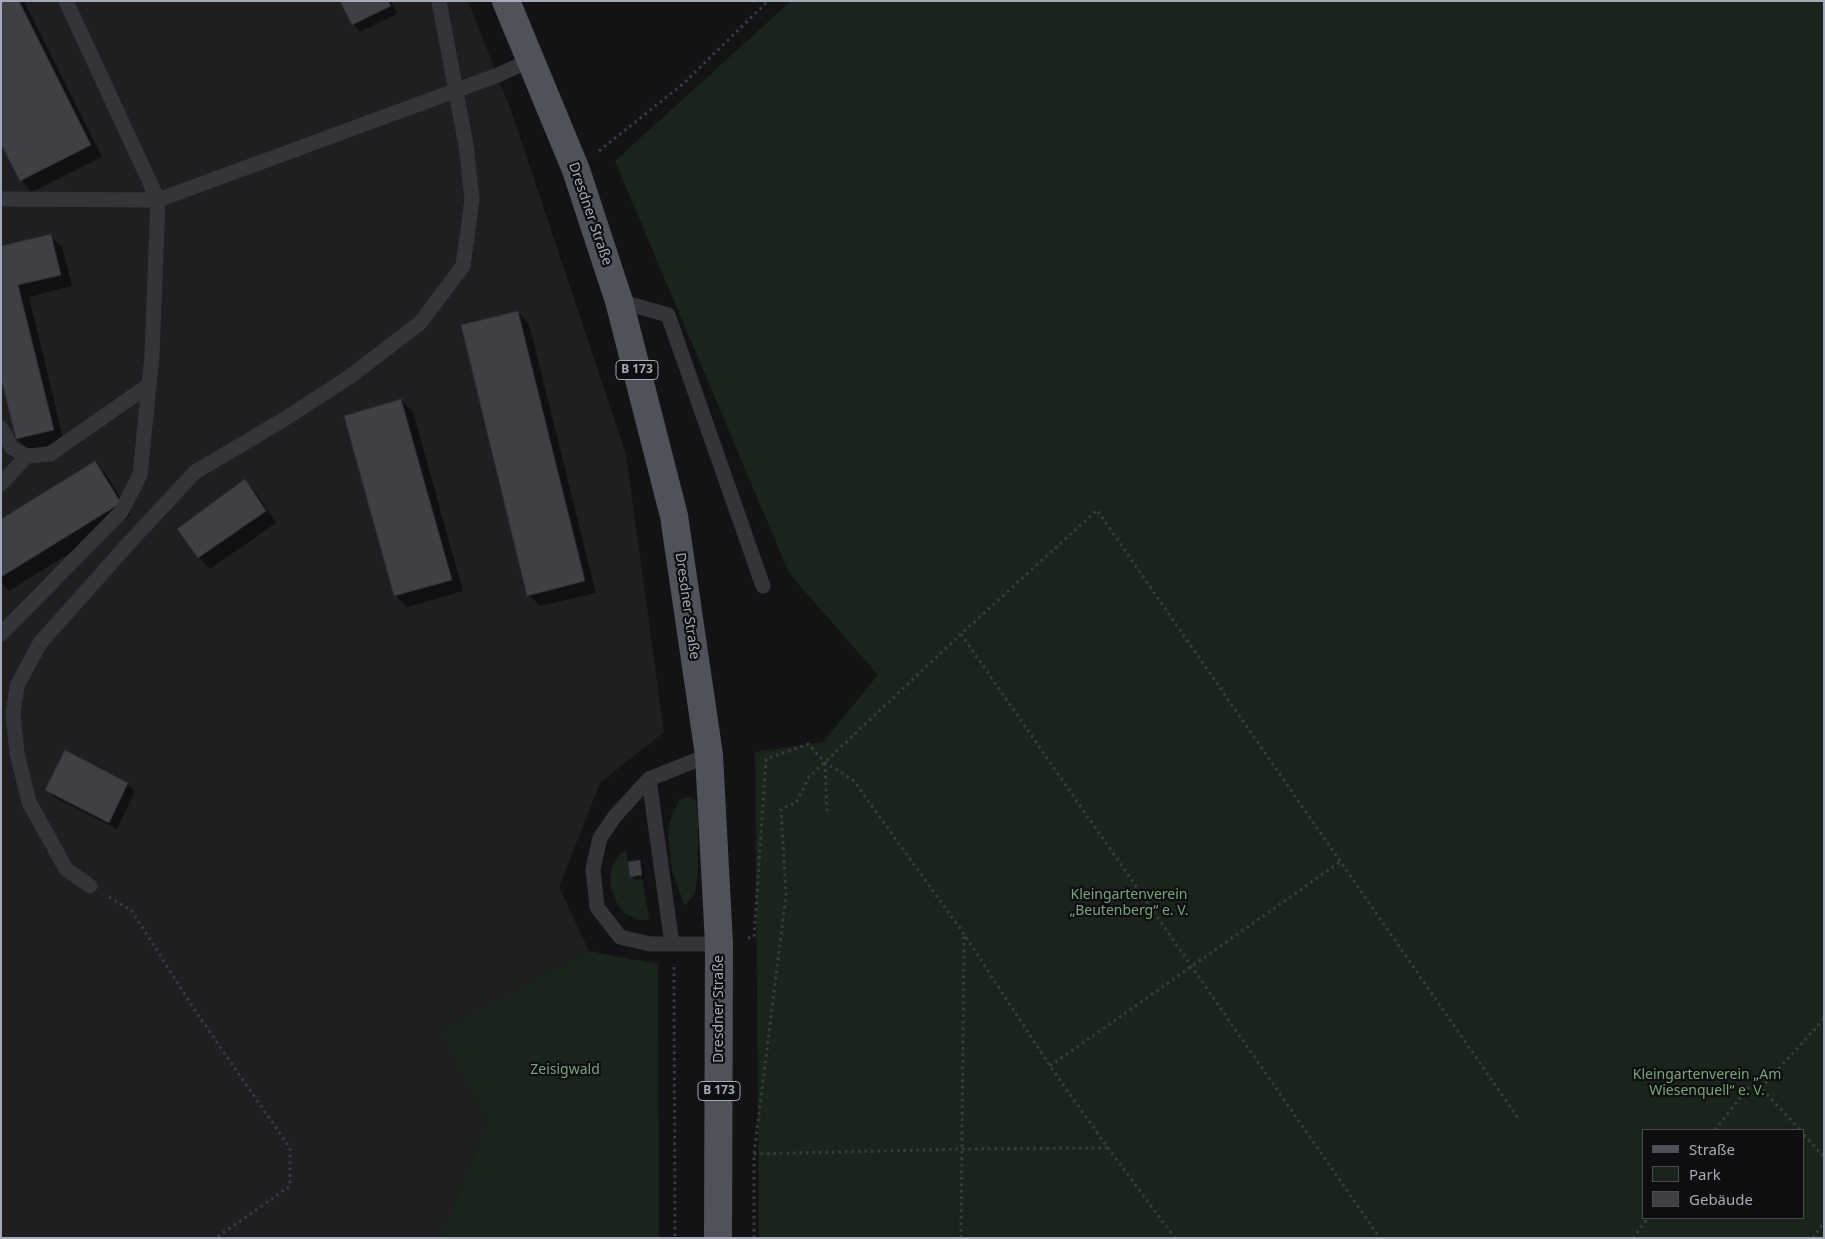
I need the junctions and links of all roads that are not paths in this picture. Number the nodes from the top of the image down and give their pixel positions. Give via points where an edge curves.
1 (66, 1) edge
2 (439, 1) edge
3 (506, 1) edge
4 (531, 60) junction
5 (455, 90) junction
6 (1, 199) edge
7 (158, 200) junction
8 (619, 300) junction
9 (149, 385) junction
10 (1, 428) edge
11 (26, 456) junction
12 (1, 484) edge
13 (763, 586) dead end
14 (1, 634) edge
15 (709, 755) junction
16 (649, 779) junction
17 (90, 886) road end
18 (672, 944) junction
19 (719, 944) junction
20 (718, 1238) edge

1 - 7 lane
2 - 5 lane
3 - 4 main road, Dresdner Straße / B 173
4 - 5 lane
4 - 8 main road, Dresdner Straße / B 173 via 576,170
5 - 7 lane
5 - 17 lane via 472,200 463,266 413,329 348,378 195,472 40,643 17,686 13,714 17,753 29,802 66,869
6 - 7 lane
7 - 9 lane
8 - 13 lane via 668,316
8 - 15 main road, Dresdner Straße / B 173 via 674,516
9 - 11 lane via 50,454
9 - 14 lane via 140,475 121,512
10 - 11 lane via 12,448
11 - 12 lane
15 - 16 lane
15 - 19 main road, Dresdner Straße / B 173
16 - 18 lane
16 - 18 lane via 615,816 600,838 593,869 597,907 620,937 650,944
18 - 19 lane
19 - 20 main road, Dresdner Straße / B 173

